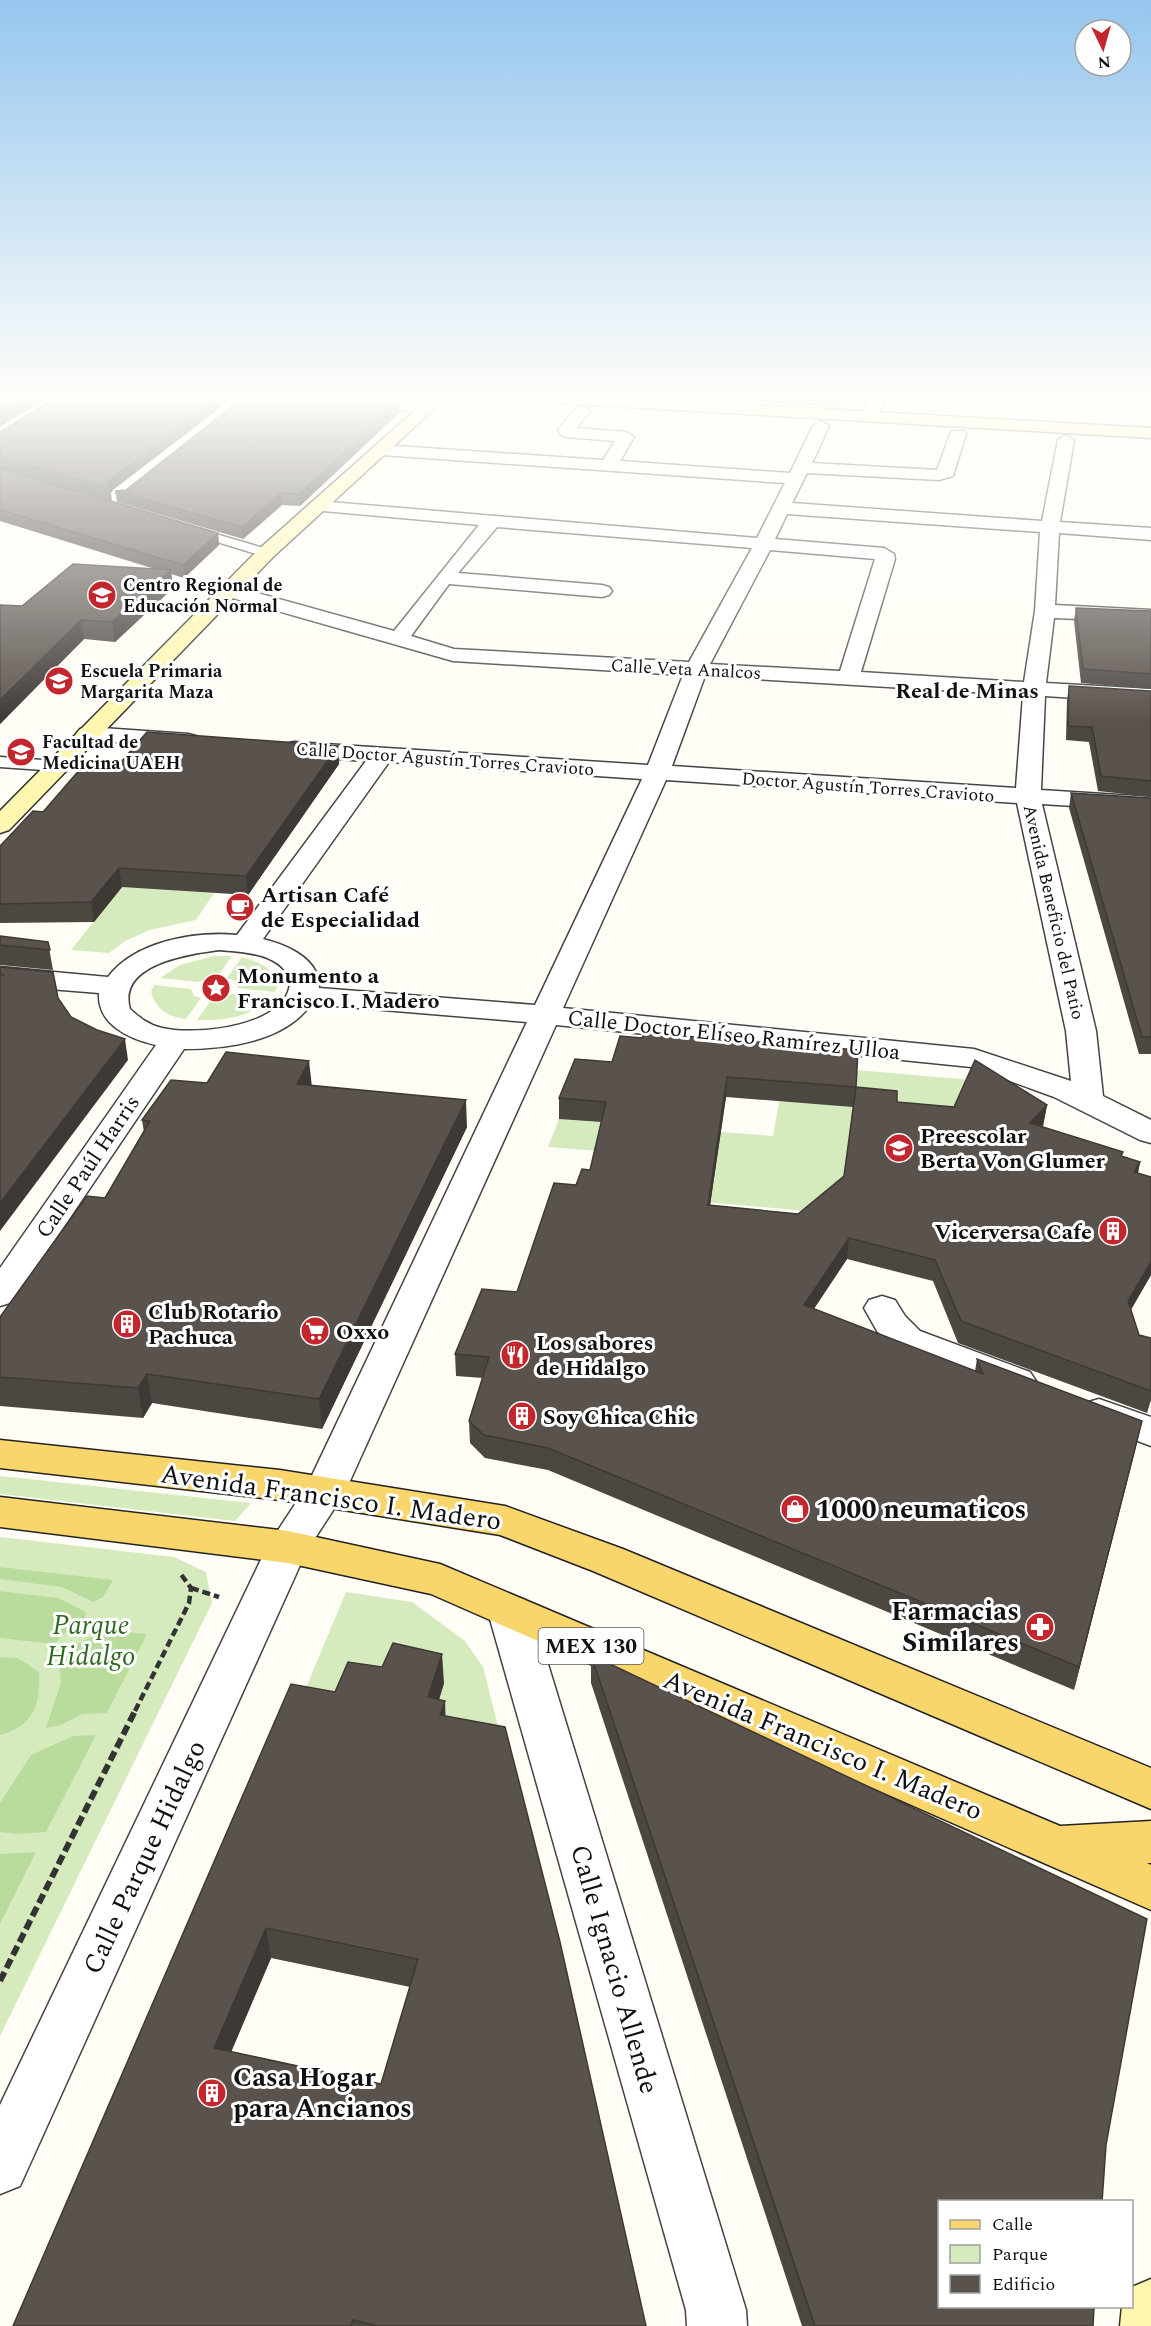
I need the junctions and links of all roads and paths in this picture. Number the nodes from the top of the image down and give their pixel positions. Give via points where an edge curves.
1 (318, 506) edge
2 (324, 507) edge
3 (1054, 507) edge
4 (782, 508) joint
5 (492, 521) junction
6 (178, 527) edge
7 (1050, 527) junction
8 (1151, 534) edge
9 (764, 543) junction
10 (266, 553) junction
11 (444, 578) junction
12 (229, 591) junction
13 (602, 591) dead end
14 (1045, 611) junction
15 (1151, 616) edge
16 (398, 640) junction
17 (696, 670) junction
18 (848, 679) junction
19 (1034, 690) junction
20 (1151, 696) edge
21 (88, 734) junction
22 (206, 742) edge
23 (276, 747) edge
24 (382, 755) junction
25 (0, 762) edge
26 (57, 766) junction
27 (657, 773) junction
28 (1028, 798) junction
29 (1151, 804) edge
30 (0, 825) edge
31 (245, 944) junction
32 (0, 976) edge
33 (116, 986) junction
34 (302, 995) junction
35 (546, 1015) junction
36 (175, 1039) junction
37 (1088, 1098) junction
38 (1151, 1133) edge
39 (0, 1294) edge
40 (882, 1308) dead end
41 (1151, 1432) edge
42 (0, 1454) edge
43 (325, 1492) junction
44 (0, 1512) edge
45 (288, 1547) junction
46 (175, 1569) dead end
47 (510, 1612) junction
48 (1151, 1789) edge
49 (1151, 1842) edge
50 (1057, 1846) junction
51 (1151, 1888) edge
52 (0, 1981) edge
53 (0, 2166) edge
54 (1151, 2309) edge
55 (717, 2326) edge
56 (1150, 2326) edge

1 - 10 main road
2 - 5 street
3 - 7 street, Avenida Beneficio del Patio
4 - 7 street
4 - 9 street, Calle Parque Hidalgo
5 - 9 street
5 - 11 street
6 - 10 lane
7 - 8 street
7 - 14 street, Avenida Beneficio del Patio
9 - 17 street, Calle Parque Hidalgo
9 - 18 street via 884,554
10 - 12 main road
11 - 13 street
11 - 16 street
12 - 16 street, Calle Veta Analcos
12 - 21 main road
14 - 15 street
14 - 19 street, Avenida Beneficio del Patio
16 - 17 street, Calle Veta Analcos via 453,655
17 - 18 street, Calle Veta Analcos
17 - 27 street, Calle Parque Hidalgo
18 - 19 street, Calle Veta Analcos
19 - 20 street, Calle Veta Analcos
19 - 28 street, Avenida Beneficio del Patio
21 - 22 street
21 - 26 main road
23 - 24 street, Calle Doctor Agustín Torres Cravioto
24 - 27 street, Calle Doctor Agustín Torres Cravioto
24 - 31 street
25 - 26 lane
26 - 30 main road
27 - 28 street, Doctor Agustín Torres Cravioto
27 - 35 street, Calle Parque Hidalgo
28 - 29 street, Doctor Agustín Torres Cravioto
28 - 37 street, Avenida Beneficio del Patio via 1081,1031
31 - 33 street via 192,945 167,951 127,972
31 - 34 street via 286,957 299,968 305,981
32 - 33 street
33 - 36 street via 113,1000 117,1013 130,1025
34 - 35 street, Calle Doctor Elíseo Ramírez Ulloa
34 - 36 street via 276,1020 255,1030 229,1037
35 - 37 street, Calle Doctor Elíseo Ramírez Ulloa via 974,1058 1029,1073
35 - 43 street, Calle Parque Hidalgo
36 - 39 street, Calle Paúl Harris
37 - 38 street, Calle Doctor Elíseo Ramírez Ulloa
40 - 41 street via 907,1340
42 - 43 main road, Avenida Francisco I. Madero
43 - 45 street, Calle Parque Hidalgo
43 - 48 main road, Avenida Francisco I. Madero via 505,1521 608,1560
44 - 45 main road, Avenida Francisco I. Madero / MEX 130
45 - 47 main road, Avenida Francisco I. Madero / MEX 130 via 440,1580
45 - 53 street, Calle Parque Hidalgo
46 - 52 path via 191,1588 189,1603
47 - 50 main road, Avenida Francisco I. Madero / MEX 130
47 - 55 street, Calle Ignacio Allende via 716,2310
49 - 50 main road
50 - 51 main road, Avenida Francisco I. Madero / MEX 130
54 - 56 main road

